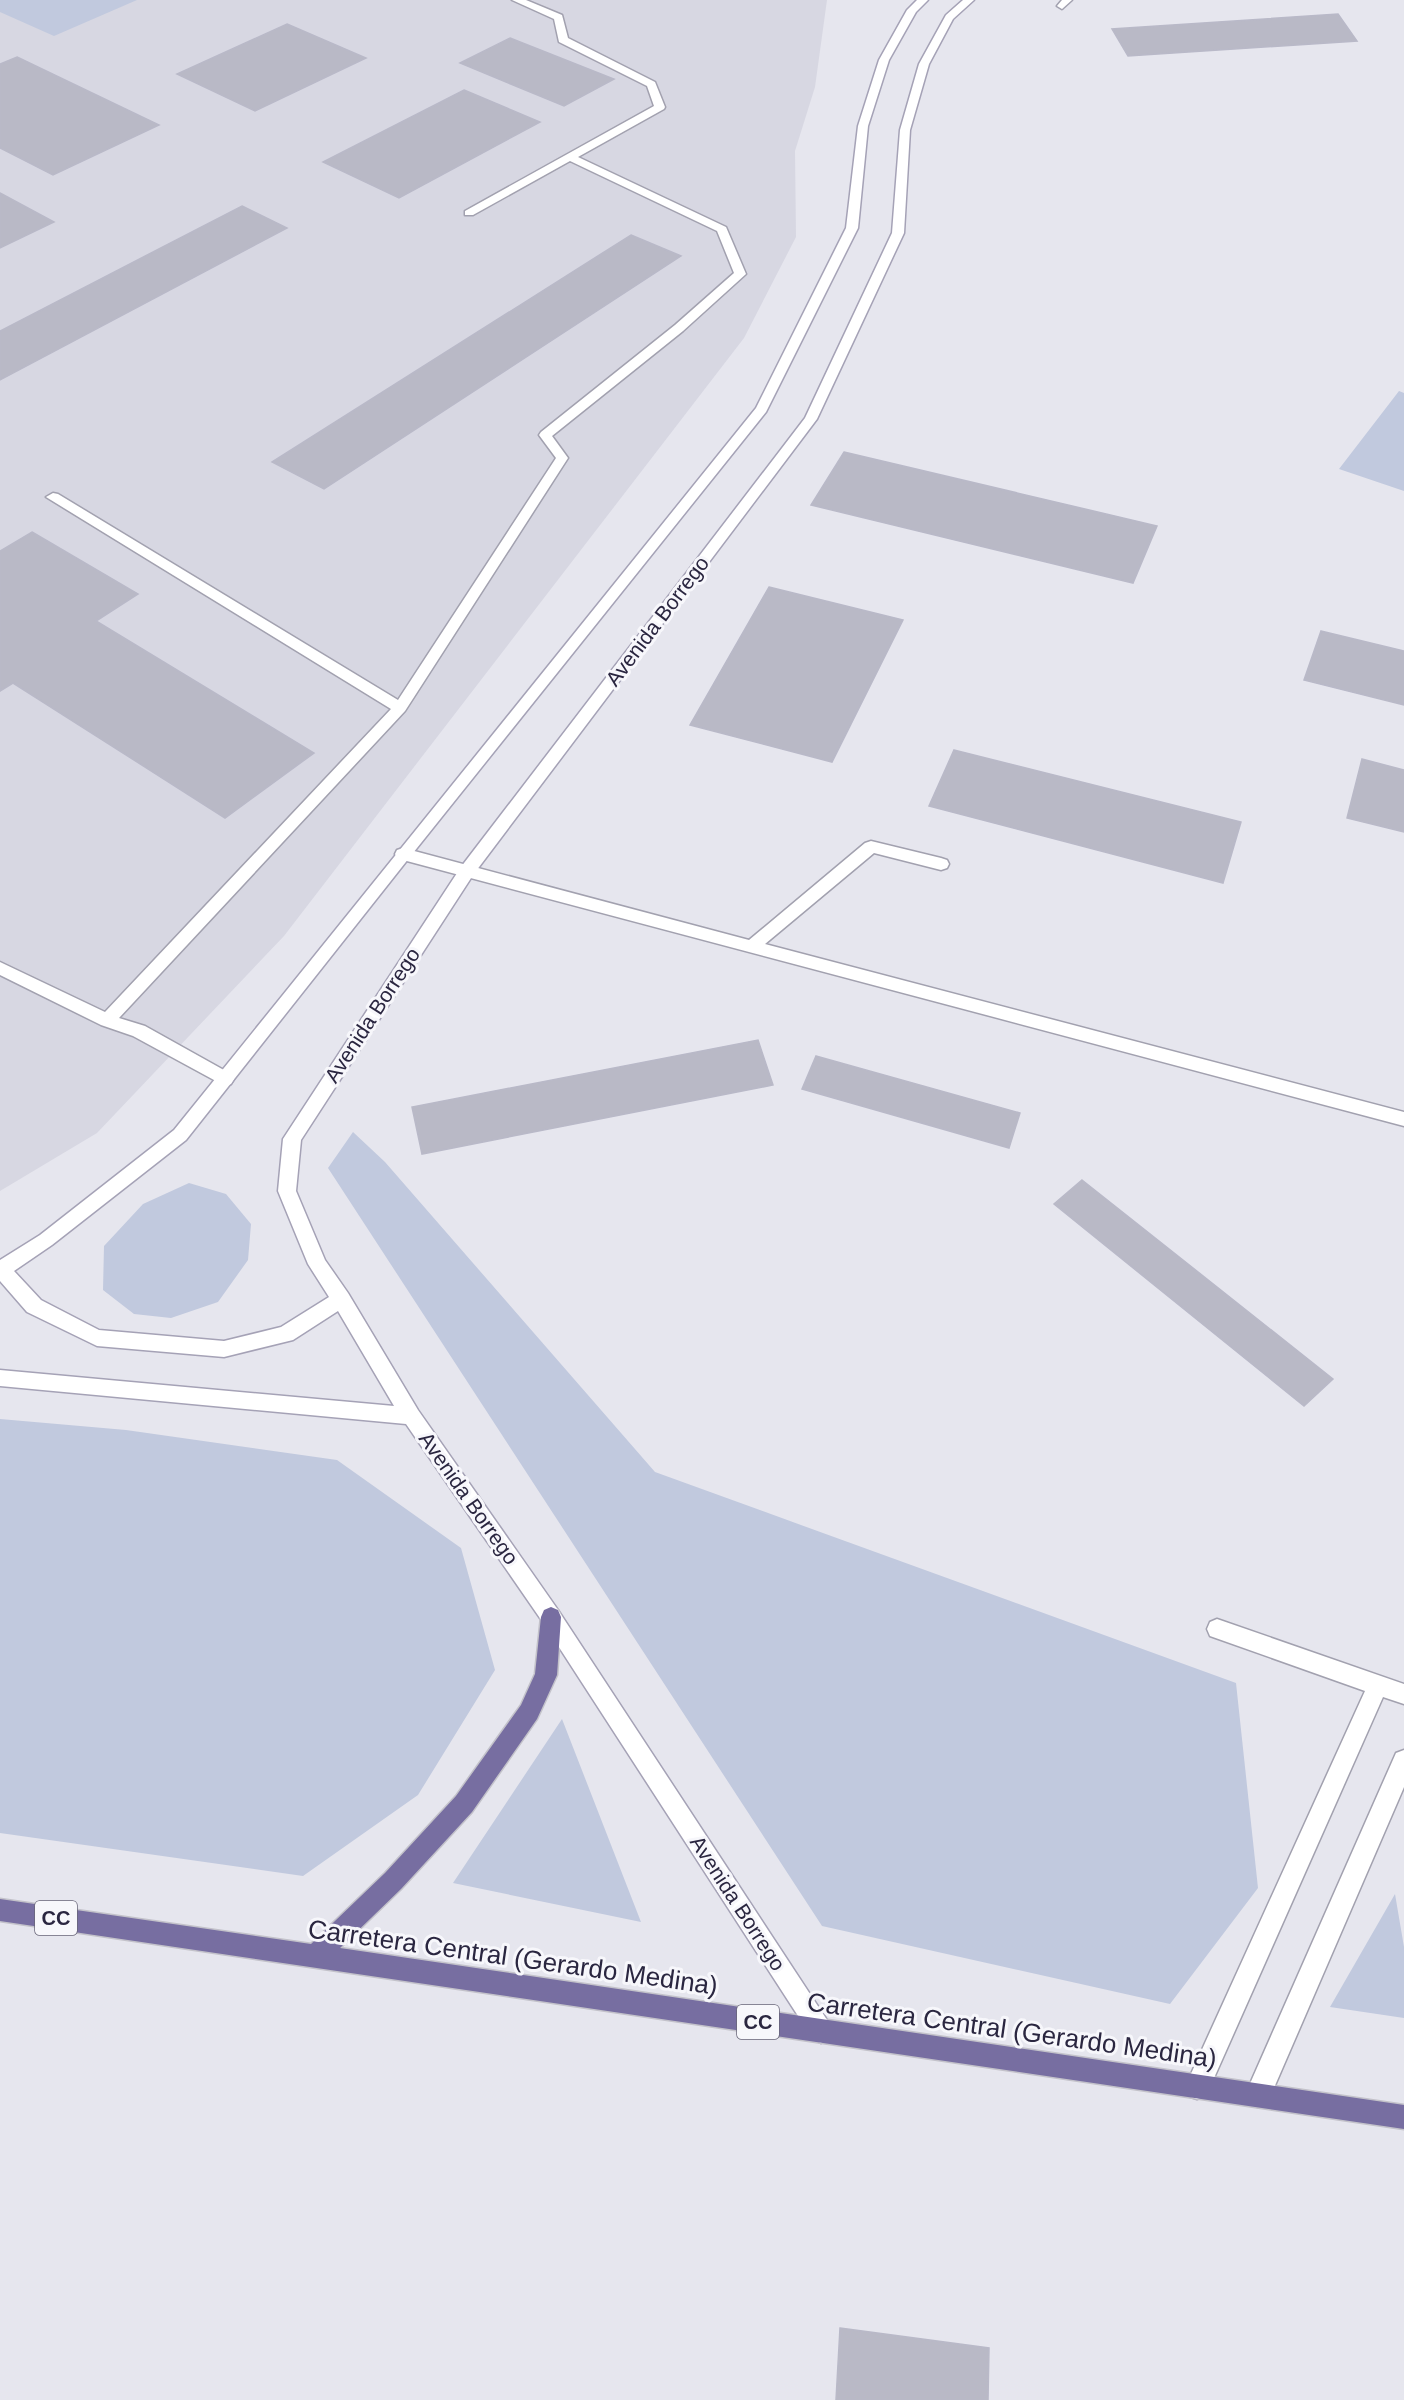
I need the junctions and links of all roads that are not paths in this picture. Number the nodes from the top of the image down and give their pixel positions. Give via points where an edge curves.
1 (517, 0) edge
2 (922, 0) edge
3 (969, 0) edge
4 (570, 157) junction
5 (469, 213) dead end
6 (53, 497) dead end
7 (400, 708) junction
8 (403, 854) junction
9 (941, 864) dead end
10 (467, 871) junction
11 (752, 946) junction
12 (0, 968) edge
13 (107, 1020) junction
14 (225, 1079) junction
15 (1404, 1119) edge
16 (0, 1269) edge
17 (341, 1299) junction
18 (0, 1378) edge
19 (411, 1416) junction
20 (552, 1617) junction
21 (1217, 1629) dead end
22 (1378, 1685) junction
23 (1404, 1694) edge
24 (1404, 1761) edge
25 (0, 1910) edge
26 (315, 1956) junction
27 (821, 2031) junction
28 (1197, 2087) junction
29 (1258, 2095) junction
30 (1404, 2117) edge

1 - 4 main road via 559,17 563,40 651,84 660,106
2 - 8 main road via 912,10 884,60 863,126 852,228 762,409
3 - 10 main road, Avenida Borrego via 949,17 924,64 905,130 898,233 811,419
4 - 5 main road
4 - 7 main road via 722,229 740,274 545,435 562,458
6 - 7 main road
7 - 13 main road
8 - 10 main road
8 - 14 main road
9 - 11 main road via 871,847
10 - 11 main road
10 - 17 main road, Avenida Borrego via 292,1139 288,1191 317,1264
11 - 15 main road
12 - 13 main road
13 - 14 main road via 139,1031
14 - 16 main road via 180,1135 46,1240
16 - 17 main road via 34,1306 97,1338 108,1339 224,1349 286,1334
17 - 19 main road, Avenida Borrego
18 - 19 main road
19 - 20 main road, Avenida Borrego
20 - 26 main road via 546,1675 529,1712 464,1804 393,1881
20 - 27 main road, Avenida Borrego
21 - 22 main road
22 - 23 main road
22 - 28 main road
24 - 29 main road
25 - 26 main road, Carretera Central (Gerardo Medina) / CC
26 - 27 main road, Carretera Central (Gerardo Medina) / CC
27 - 28 main road, Carretera Central (Gerardo Medina) / CC
28 - 29 main road, Carretera Central (Gerardo Medina) / CC
29 - 30 main road, Carretera Central (Gerardo Medina) / CC

